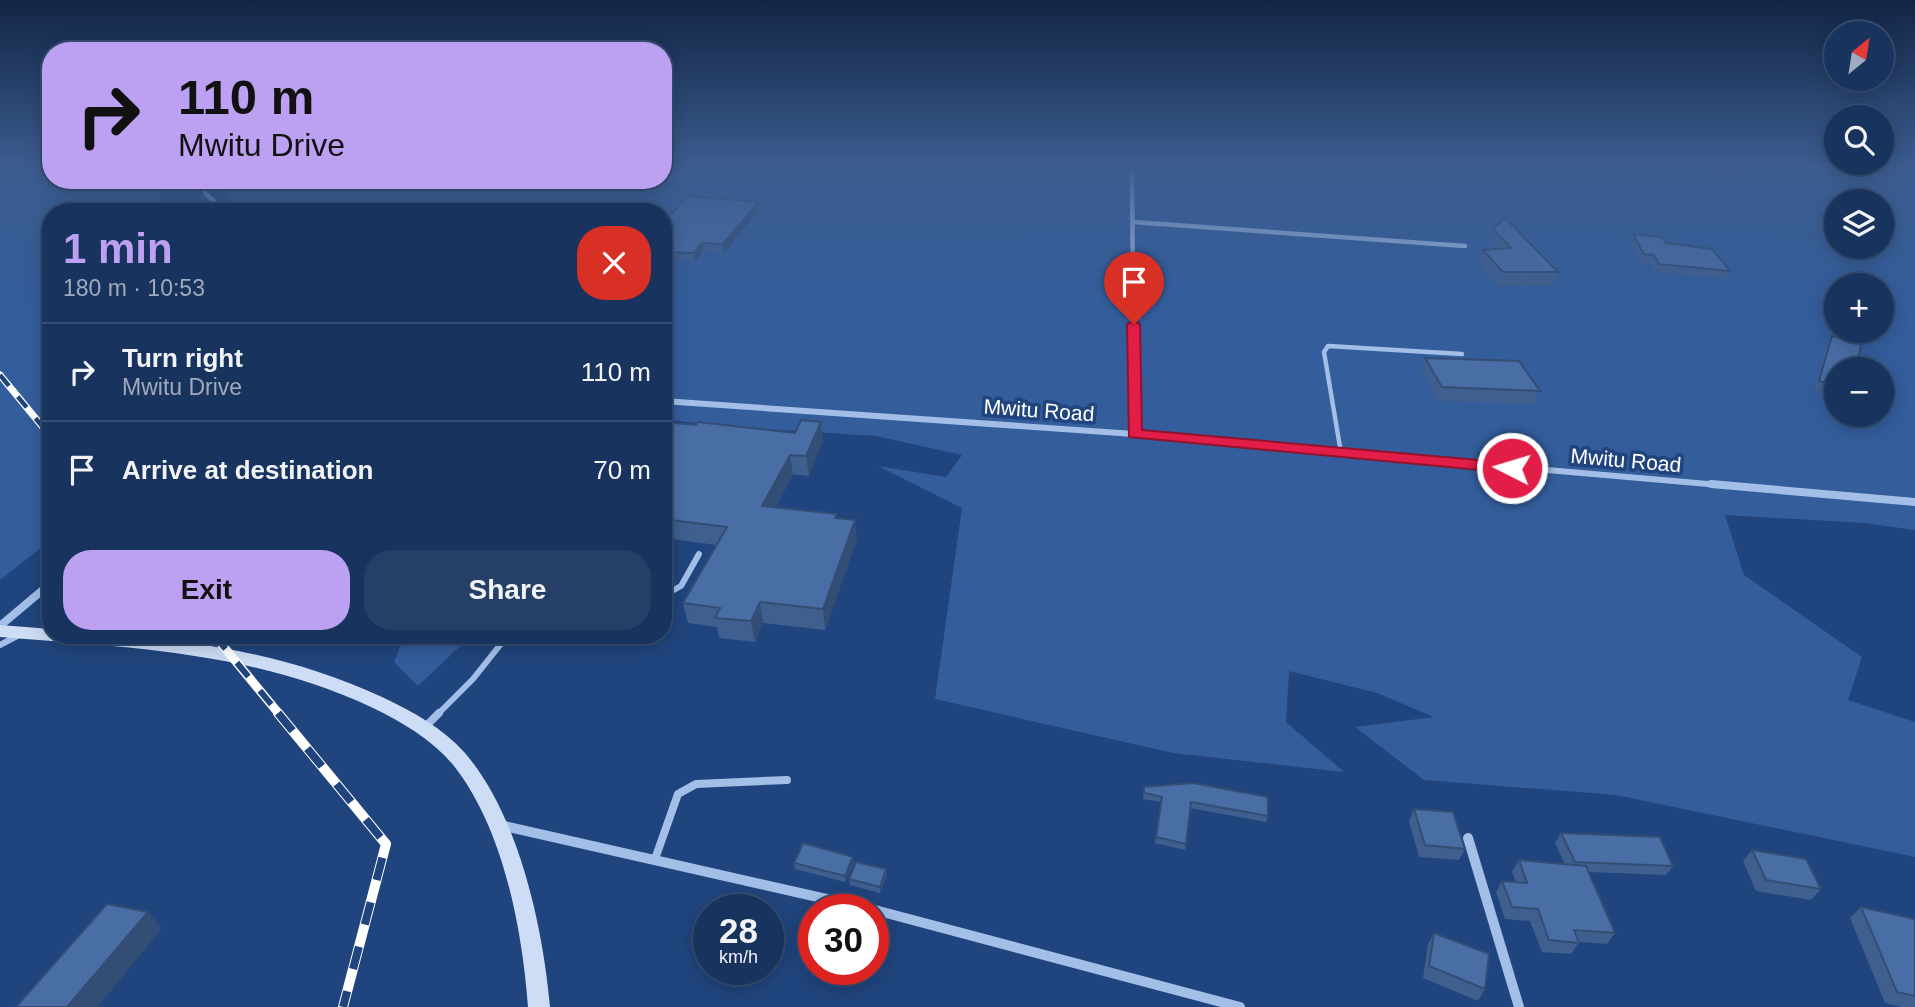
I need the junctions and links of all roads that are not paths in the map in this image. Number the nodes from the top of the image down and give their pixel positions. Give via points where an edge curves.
1 (1133, 215) edge
2 (1133, 222) junction
3 (1465, 246) dead end
4 (1462, 354) dead end
5 (672, 402) edge
6 (1134, 434) junction
7 (1341, 453) junction
8 (1915, 502) edge
9 (699, 554) dead end
10 (42, 591) edge
11 (672, 591) edge
12 (0, 628) edge
13 (23, 633) junction
14 (42, 635) edge
15 (132, 644) edge
16 (501, 644) edge
17 (0, 645) edge
18 (425, 727) junction
19 (787, 780) dead end
20 (496, 825) junction
21 (1468, 838) dead end
22 (655, 859) junction
23 (539, 1007) edge
24 (1240, 1007) edge
25 (1520, 1007) edge

1 - 2 street
2 - 3 street
2 - 6 street
4 - 7 lane via 1328,346 1324,352
5 - 6 street, Mwitu Road
6 - 7 street, Mwitu Road
7 - 8 street, Mwitu Road
9 - 11 lane via 681,586
10 - 12 street
12 - 13 main road
13 - 14 main road
13 - 17 lane
15 - 18 main road via 241,655 307,672 366,695
16 - 18 lane
18 - 20 main road via 477,782
19 - 22 lane via 696,784 678,794
20 - 22 street
20 - 23 main road via 519,879 536,959
21 - 25 street
22 - 24 street via 875,910

